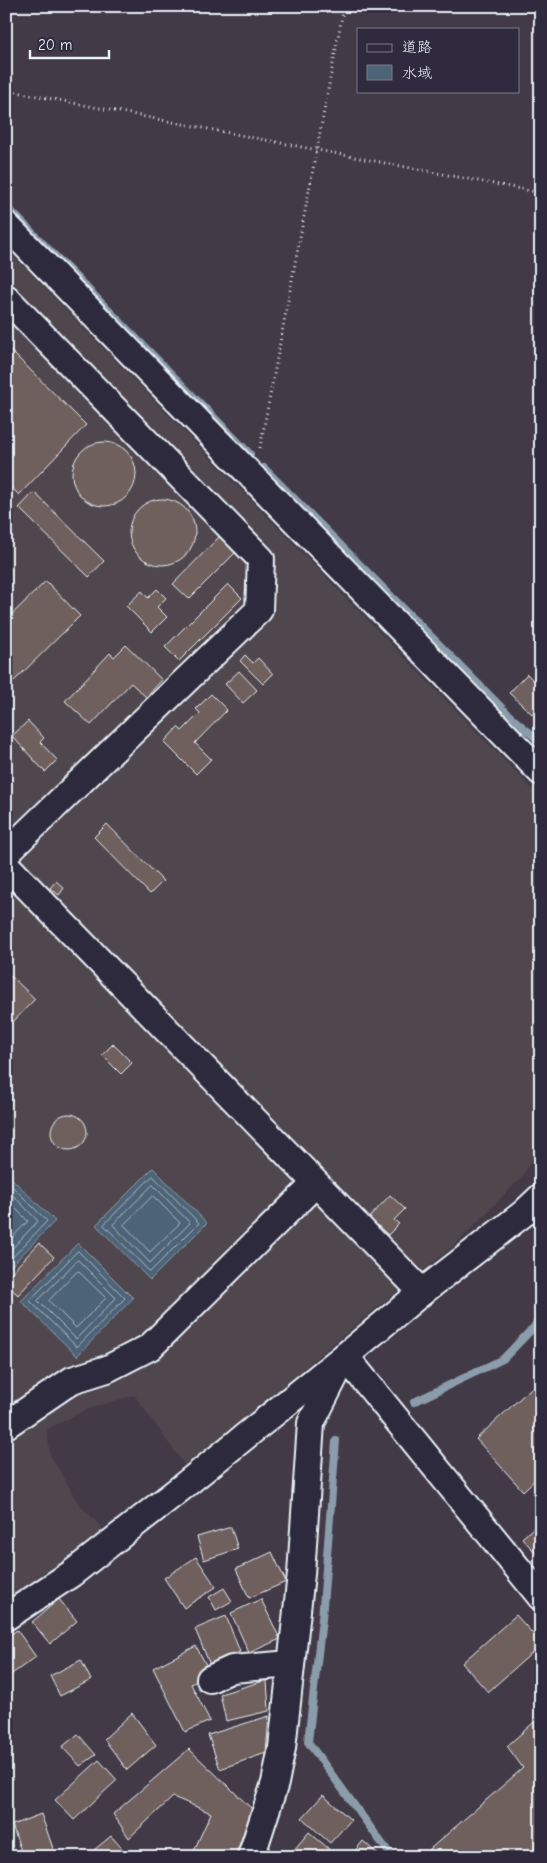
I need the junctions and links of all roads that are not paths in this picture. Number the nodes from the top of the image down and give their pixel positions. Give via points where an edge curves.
1 (6, 224) edge
2 (6, 298) edge
3 (541, 772) edge
4 (6, 853) edge
5 (6, 865) edge
6 (315, 1184) junction
7 (541, 1197) edge
8 (422, 1292) junction
9 (345, 1356) junction
10 (6, 1425) edge
11 (541, 1597) edge
12 (6, 1617) edge
13 (291, 1664) junction
14 (210, 1680) dead end
15 (251, 1857) edge

1 - 3 street
2 - 4 street via 261,559 259,610
5 - 6 street
6 - 8 street
6 - 10 street via 150,1347 107,1370 72,1380
7 - 8 street
8 - 9 street
9 - 11 street
9 - 12 street via 71,1574
9 - 13 street via 311,1423 301,1574
13 - 14 street via 232,1669
13 - 15 street via 275,1783

